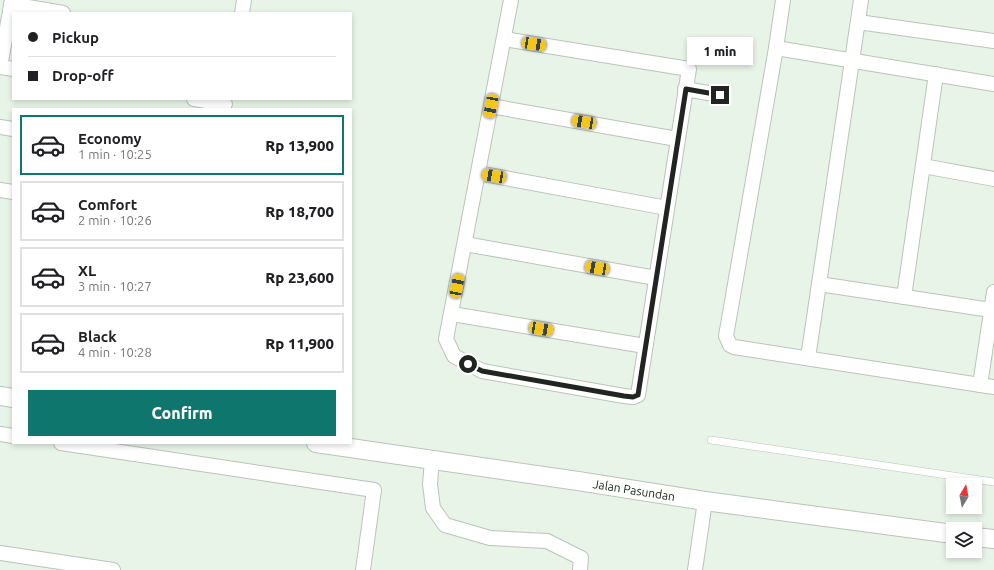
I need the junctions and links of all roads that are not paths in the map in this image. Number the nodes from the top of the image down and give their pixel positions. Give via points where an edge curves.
1 (244, 0) edge
2 (511, 0) edge
3 (783, 0) edge
4 (861, 0) edge
5 (12, 2) edge
6 (58, 12) edge
7 (242, 12) edge
8 (858, 22) junction
9 (504, 39) junction
10 (994, 41) edge
11 (776, 48) junction
12 (852, 61) junction
13 (0, 67) edge
14 (12, 69) edge
15 (936, 74) junction
16 (994, 84) edge
17 (686, 89) junction
18 (720, 95) dead end
19 (200, 100) edge
20 (225, 104) edge
21 (491, 106) junction
22 (0, 127) edge
23 (12, 129) edge
24 (678, 139) junction
25 (923, 166) junction
26 (478, 173) junction
27 (994, 179) edge
28 (0, 190) edge
29 (12, 192) edge
30 (667, 208) junction
31 (465, 244) junction
32 (656, 278) junction
33 (819, 284) junction
34 (994, 292) edge
35 (904, 297) junction
36 (991, 310) junction
37 (452, 314) junction
38 (645, 346) junction
39 (808, 358) junction
40 (987, 386) edge
41 (0, 396) edge
42 (12, 398) edge
43 (0, 434) edge
44 (12, 436) edge
45 (711, 440) dead end
46 (68, 444) edge
47 (323, 444) edge
48 (432, 460) junction
49 (994, 482) edge
50 (705, 501) junction
51 (946, 533) edge
52 (982, 538) edge
53 (994, 539) edge
54 (0, 553) edge
55 (71, 567) edge
56 (113, 570) edge
57 (363, 570) edge
58 (580, 570) edge
59 (695, 570) edge

1 - 7 street
2 - 9 street
3 - 11 street
4 - 8 street
5 - 6 street
5 - 13 street
8 - 10 street
8 - 12 street
9 - 17 street via 689,69
9 - 21 street
11 - 12 street
11 - 39 street via 726,336 730,345 734,347
12 - 15 street
12 - 33 street
13 - 14 street
15 - 16 street
15 - 25 street
17 - 18 street
17 - 24 street
19 - 20 street
21 - 24 street
21 - 26 street
22 - 23 street
24 - 30 street
25 - 27 street
25 - 35 street
26 - 30 street
26 - 31 street
28 - 29 street
30 - 32 street
31 - 32 street
31 - 37 street
32 - 38 street
33 - 35 street
33 - 39 street
34 - 36 street
35 - 36 street
36 - 40 street
37 - 38 street
37 - 38 street via 446,339 454,356 482,371 624,396 638,395
39 - 40 street
41 - 42 street
43 - 44 street
45 - 49 lane
46 - 57 street via 374,490
47 - 48 street, Jalan Pasundan
48 - 50 street, Jalan Pasundan
48 - 58 street via 432,508 445,525 490,538 547,541 581,558
50 - 51 street, Jalan Pasundan
50 - 59 street
52 - 53 street
54 - 55 street
55 - 56 street

